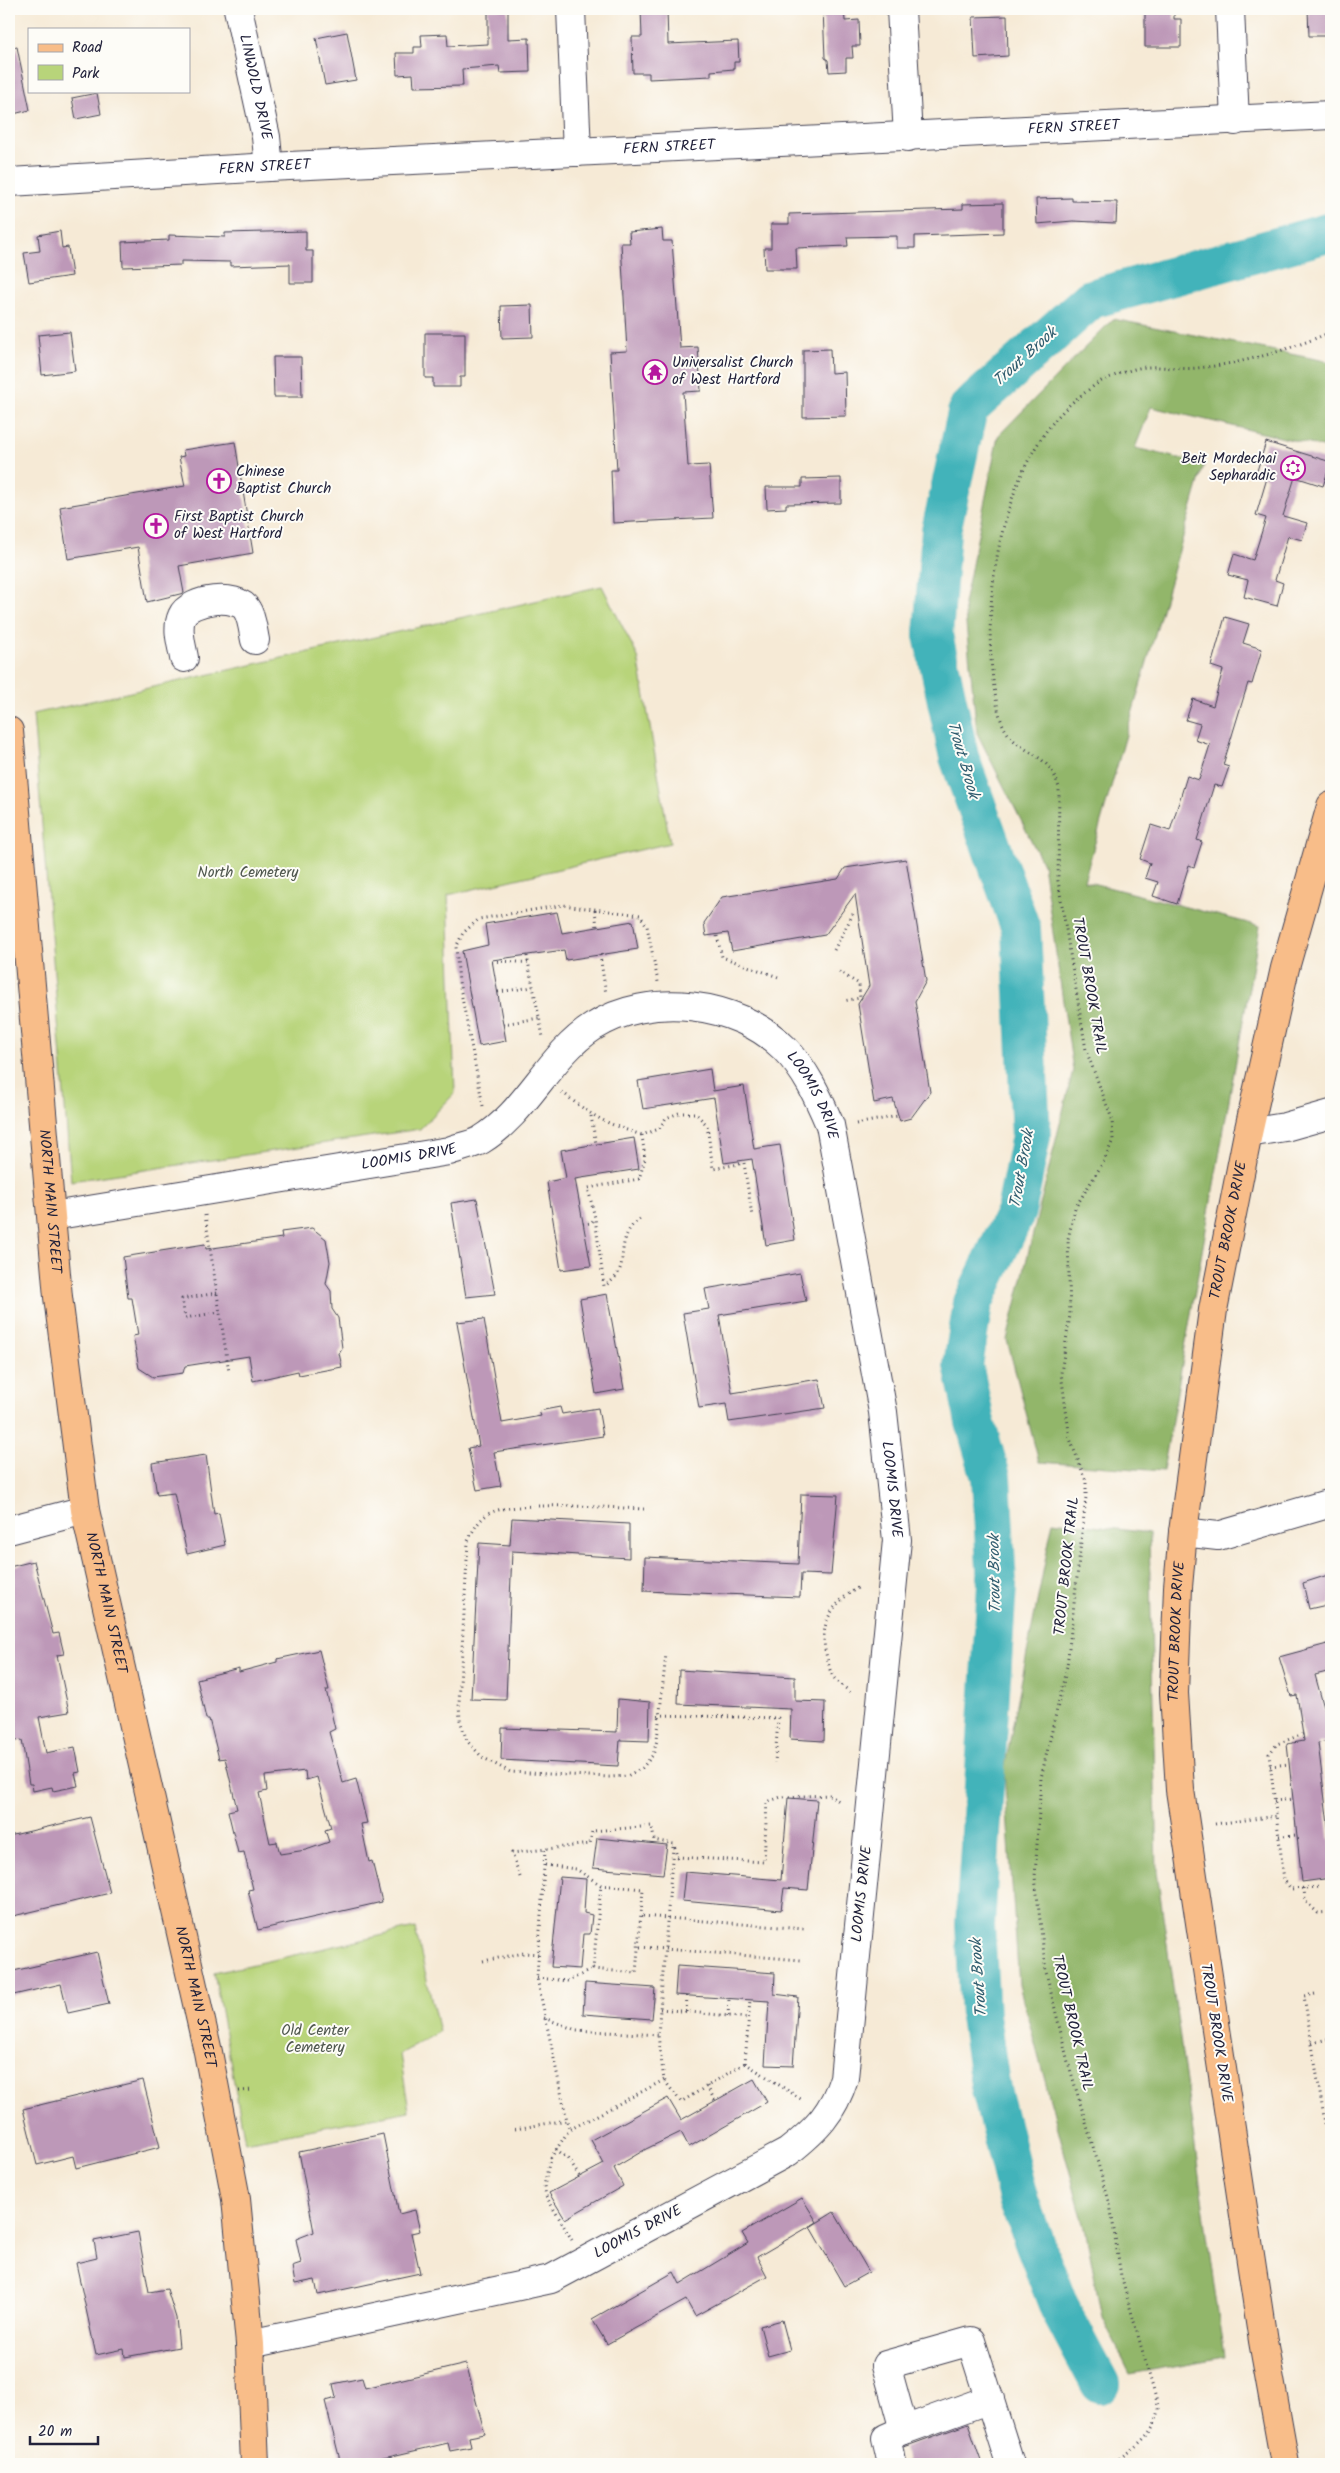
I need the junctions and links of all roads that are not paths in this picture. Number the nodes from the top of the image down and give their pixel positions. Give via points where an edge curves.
1 (238, 9) edge
2 (570, 9) edge
3 (901, 9) edge
4 (1230, 9) edge
5 (1331, 115) edge
6 (1235, 121) junction
7 (908, 137) junction
8 (578, 152) junction
9 (269, 167) junction
10 (9, 182) edge
11 (255, 640) dead end
12 (184, 658) dead end
13 (9, 731) edge
14 (9, 736) edge
15 (1331, 806) edge
16 (1331, 1114) edge
17 (1248, 1133) junction
18 (52, 1216) junction
19 (1331, 1503) edge
20 (85, 1510) junction
21 (9, 1530) edge
22 (1183, 1532) junction
23 (250, 2344) junction
24 (990, 2399) junction
25 (904, 2430) junction
26 (255, 2464) edge
27 (892, 2464) edge
28 (1010, 2464) edge
29 (1285, 2464) edge

1 - 9 street, LINWOLD DRIVE via 266,137
2 - 8 street
3 - 7 street
4 - 6 street
5 - 6 street, FERN STREET
6 - 7 street, FERN STREET
7 - 8 street, FERN STREET
8 - 9 street, FERN STREET
9 - 10 street, FERN STREET
11 - 12 street via 248,610 240,602 195,603 182,614 179,626
13 - 14 main road, NORTH MAIN STREET
14 - 18 main road, NORTH MAIN STREET
15 - 17 main road, TROUT BROOK DRIVE via 1285,968
16 - 17 street
17 - 22 main road, TROUT BROOK DRIVE via 1213,1310
18 - 20 main road, NORTH MAIN STREET via 58,1297
18 - 23 street, LOOMIS DRIVE via 448,1151 480,1140 508,1118 567,1049 616,1015 651,1007 686,1006 730,1014 761,1030 783,1047 813,1088 830,1126 881,1403 896,1540 844,2078 837,2100 826,2118 788,2152 550,2279
19 - 22 street via 1218,1536
20 - 21 street
20 - 23 main road, NORTH MAIN STREET via 208,2052 236,2199
22 - 29 main road, TROUT BROOK DRIVE via 1174,1693 1180,1790 1263,2341
23 - 26 main road, NORTH MAIN STREET
24 - 25 street
24 - 25 street via 971,2341 886,2365
24 - 28 street
25 - 27 street via 886,2438

